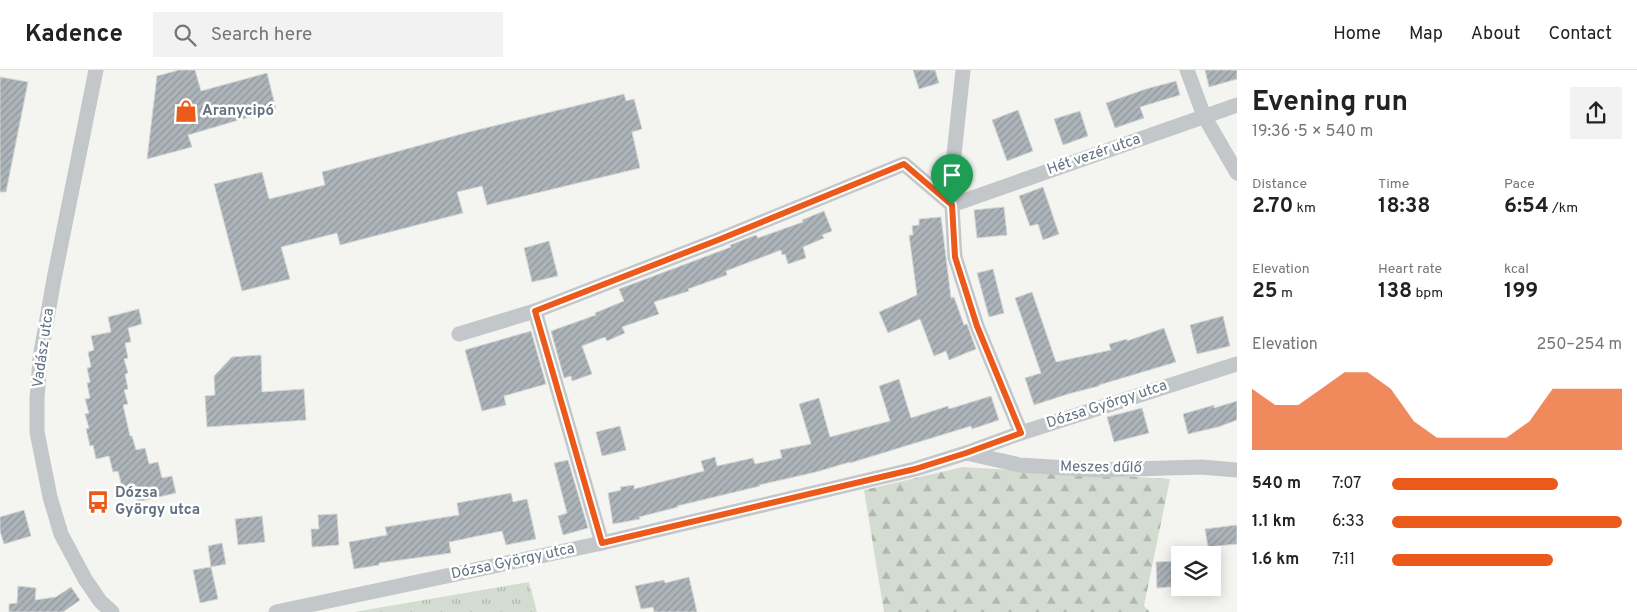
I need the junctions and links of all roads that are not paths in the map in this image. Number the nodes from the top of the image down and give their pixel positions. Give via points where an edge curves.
1 (96, 70) edge
2 (963, 70) edge
3 (1187, 70) edge
4 (1237, 105) edge
5 (1204, 116) junction
6 (1237, 173) edge
7 (952, 205) junction
8 (535, 311) junction
9 (458, 334) dead end
10 (1237, 364) edge
11 (1021, 433) junction
12 (966, 453) junction
13 (1237, 470) edge
14 (602, 543) junction
15 (112, 612) edge
16 (276, 612) edge

1 - 15 street, Vadász utca via 40,358 37,432 60,534 85,579
2 - 7 street via 952,164
3 - 5 street
4 - 5 street, Hét vezér utca
5 - 6 street
5 - 7 street, Hét vezér utca
7 - 8 street via 904,164
7 - 11 street via 955,257 977,326
8 - 9 street
8 - 14 street
10 - 11 street, Dózsa György utca
11 - 12 street, Dózsa György utca
12 - 13 street, Meszes dűlő via 1020,465 1091,470
12 - 14 street, Dózsa György utca via 915,469
14 - 16 street, Dózsa György utca

